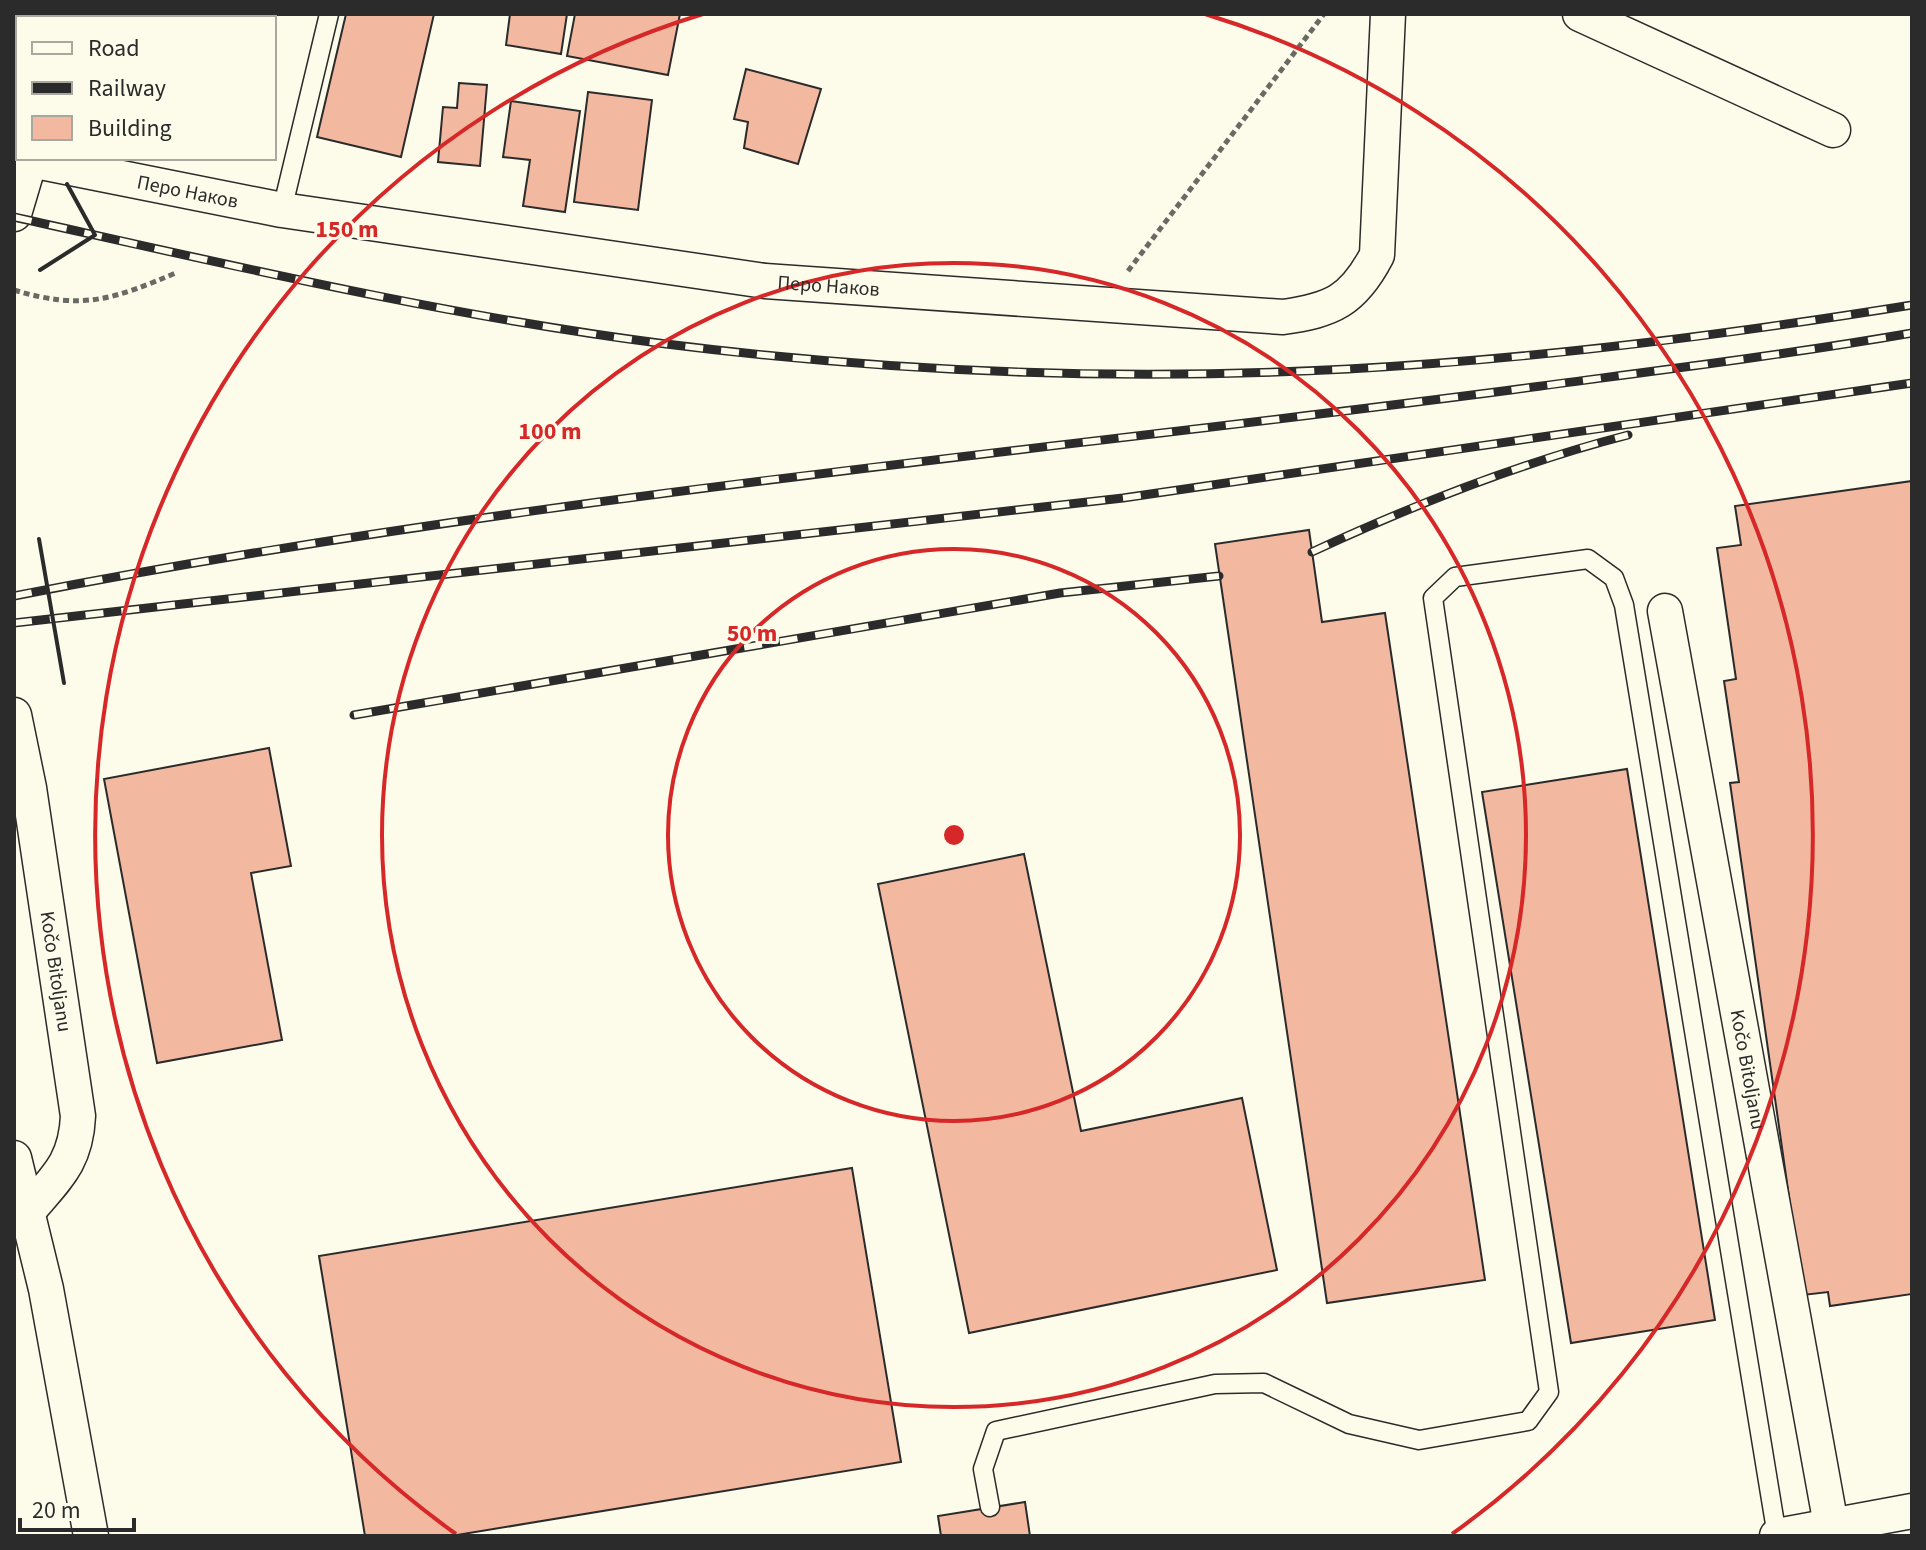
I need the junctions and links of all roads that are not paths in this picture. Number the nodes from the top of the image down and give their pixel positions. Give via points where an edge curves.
1 (329, 14) edge
2 (1388, 14) edge
3 (1580, 14) edge
4 (1833, 130) dead end
5 (21, 160) edge
6 (31, 160) edge
7 (282, 210) junction
8 (14, 214) edge
9 (1665, 611) dead end
10 (14, 715) edge
11 (14, 1158) edge
12 (28, 1211) junction
13 (990, 1507) dead end
14 (1912, 1511) edge
15 (1832, 1531) edge
16 (91, 1536) edge
17 (1777, 1536) edge

1 - 7 lane
2 - 7 street, Перо Наков via 1377,255 1365,278 1322,311 1283,317 765,281
3 - 4 street
5 - 8 street
6 - 7 street, Перо Наков
9 - 15 street, Kočo Bitoljanu
10 - 12 street, Kočo Bitoljanu via 78,1116 77,1143 69,1162
11 - 12 street
12 - 16 street
13 - 17 lane via 983,1469 996,1431 1215,1384 1264,1383 1349,1424 1419,1440 1528,1421 1549,1392 1433,598 1455,577 1588,559 1614,578 1624,605
14 - 15 street
15 - 17 street

